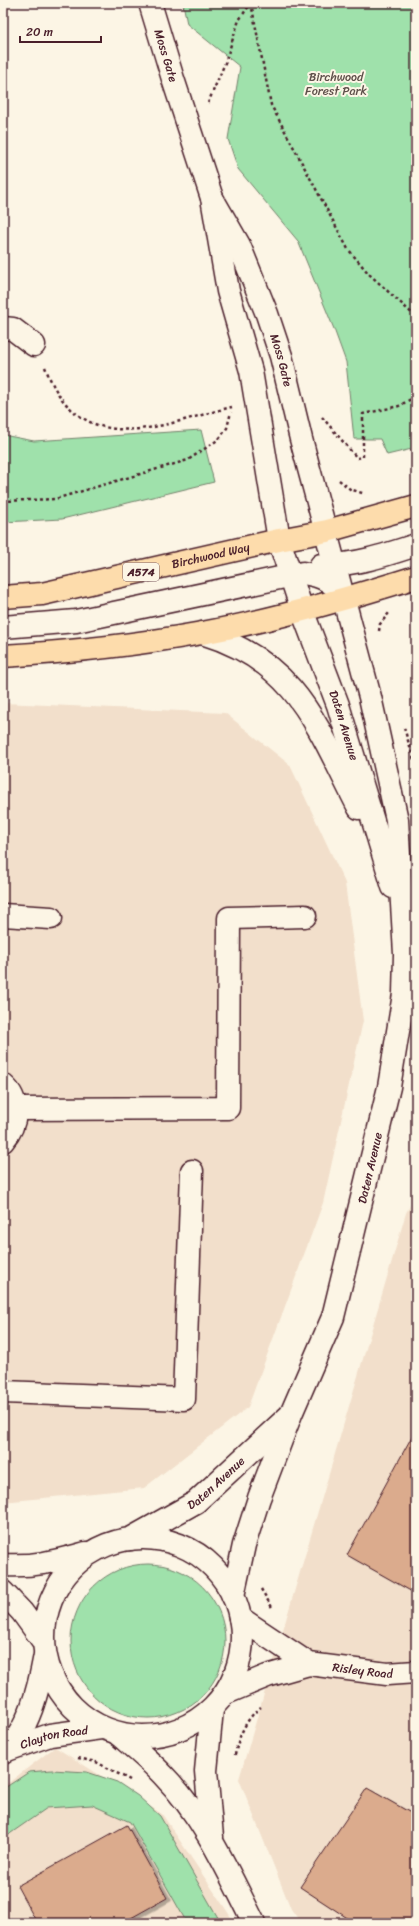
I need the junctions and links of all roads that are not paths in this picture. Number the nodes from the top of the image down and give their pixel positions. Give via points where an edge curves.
1 (150, 3) edge
2 (212, 198) junction
3 (3, 328) edge
4 (34, 345) road end
5 (416, 506) edge
6 (327, 531) junction
7 (279, 540) junction
8 (416, 544) edge
9 (336, 565) junction
10 (290, 575) junction
11 (416, 577) edge
12 (3, 597) edge
13 (345, 599) junction
14 (302, 610) junction
15 (3, 627) edge
16 (202, 633) junction
17 (3, 656) edge
18 (381, 852) junction
19 (401, 914) junction
20 (3, 915) edge
21 (305, 916) dead end
22 (51, 918) dead end
23 (3, 1085) edge
24 (16, 1109) junction
25 (3, 1141) edge
26 (192, 1172) dead end
27 (3, 1392) edge
28 (291, 1414) junction
29 (130, 1539) junction
30 (92, 1552) junction
31 (3, 1565) edge
32 (3, 1592) edge
33 (234, 1596) junction
34 (240, 1618) junction
35 (44, 1648) junction
36 (309, 1664) junction
37 (416, 1672) edge
38 (219, 1701) junction
39 (110, 1731) junction
40 (5, 1752) edge
41 (212, 1840) junction
42 (254, 1923) edge

1 - 2 street, Moss Gate
2 - 6 street, Moss Gate via 239,245 268,314
2 - 7 street, Moss Gate via 228,291 251,371
3 - 4 street via 13,329
5 - 6 main road, Birchwood Way / A574
6 - 7 main road, Birchwood Way / A574
6 - 9 street, Daten Avenue
7 - 9 street via 286,551 307,563
7 - 10 street, Daten Avenue
7 - 12 main road, Birchwood Way / A574 via 42,594
8 - 9 street via 366,560
9 - 13 street, Daten Avenue
10 - 13 street via 304,573 322,577 339,588
10 - 14 street, Daten Avenue
10 - 15 street via 76,621
11 - 13 main road
13 - 14 main road
13 - 19 street, Daten Avenue via 397,820
14 - 16 main road
14 - 18 street, Daten Avenue via 338,705
16 - 17 main road via 78,651
16 - 18 street via 227,642 257,658 289,685 310,714
18 - 19 street, Daten Avenue
19 - 28 street, Daten Avenue via 405,954 404,994 388,1087 333,1318
20 - 22 street
21 - 24 street via 229,918 228,1108
23 - 24 street via 12,1097
24 - 25 street via 15,1122
26 - 27 street via 184,1399
28 - 29 street, Daten Avenue via 196,1502
28 - 33 street, Daten Avenue via 244,1544
29 - 30 street
29 - 33 street via 162,1540 191,1551 216,1570
30 - 31 street via 43,1565
30 - 35 street, Clayton Road via 72,1568 56,1589 46,1614
32 - 35 street via 22,1612
33 - 34 street
34 - 36 street, Risley Road
34 - 38 street via 242,1644 237,1670
35 - 39 street via 56,1684 75,1710
35 - 40 street, Clayton Road via 40,1685 31,1711
36 - 37 street, Risley Road via 387,1674
36 - 38 street, Risley Road via 267,1676
38 - 39 street, Clayton Road via 178,1730 152,1737
38 - 41 street via 206,1771
39 - 40 street, Clayton Road via 50,1735
39 - 41 street via 163,1774
41 - 42 street

